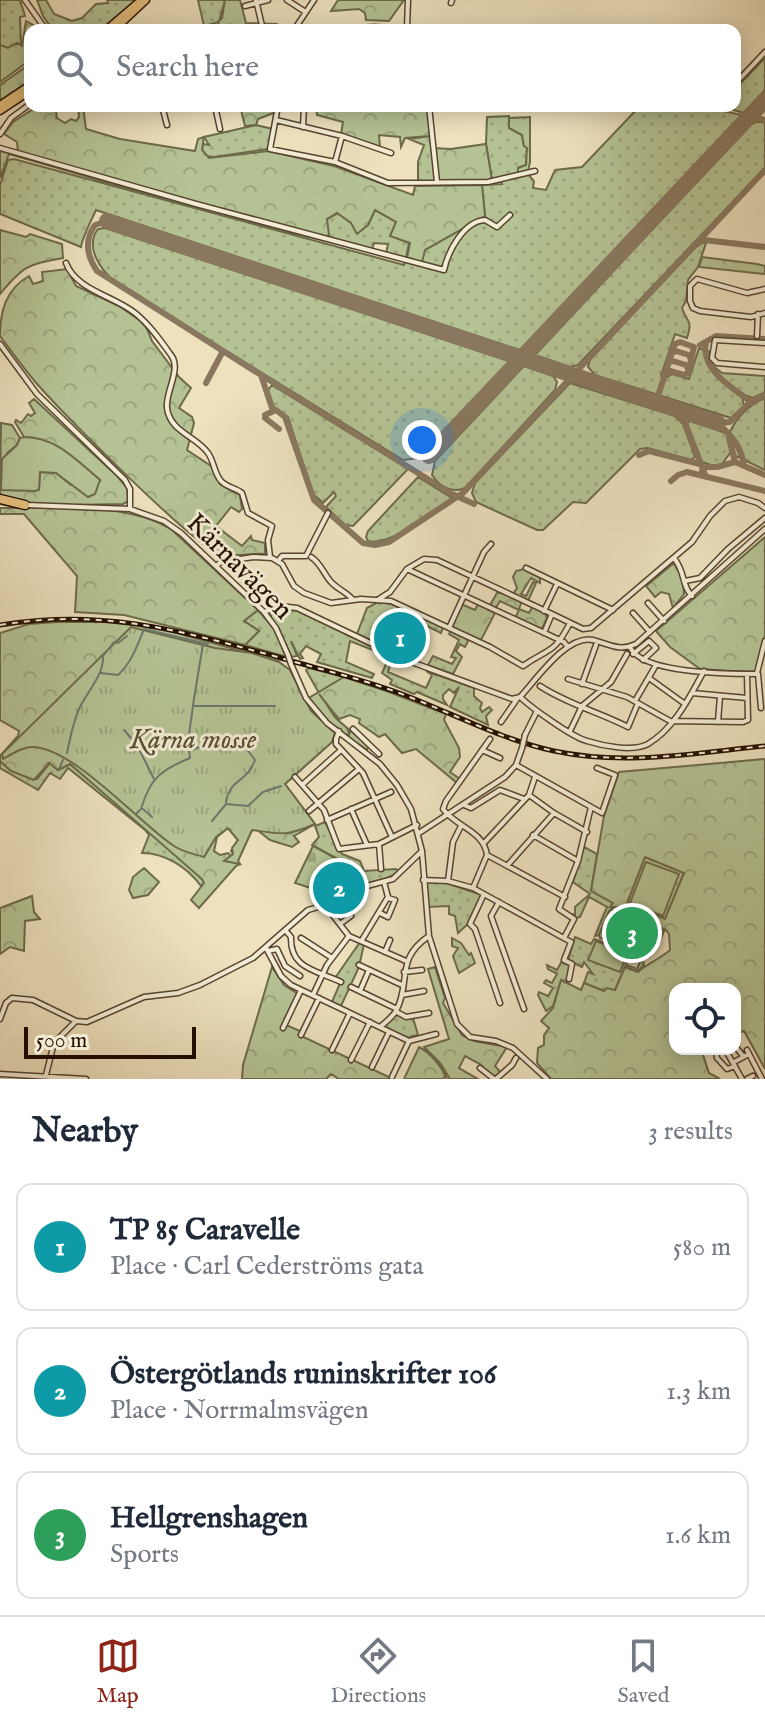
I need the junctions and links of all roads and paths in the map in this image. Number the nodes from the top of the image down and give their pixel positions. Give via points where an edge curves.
1 (27, 0) edge
2 (144, 0) edge
3 (268, 0) edge
4 (287, 0) edge
5 (314, 0) edge
6 (408, 0) edge
7 (256, 2) edge
8 (245, 6) dead end
9 (304, 11) junction
10 (42, 24) edge
11 (114, 24) edge
12 (120, 24) edge
13 (262, 24) edge
14 (297, 24) edge
15 (410, 24) edge
16 (765, 52) edge
17 (741, 78) edge
18 (24, 92) edge
19 (0, 108) edge
20 (24, 108) edge
21 (164, 112) edge
22 (216, 112) edge
23 (277, 112) edge
24 (304, 112) edge
25 (430, 112) edge
26 (276, 120) junction
27 (167, 125) dead end
28 (303, 127) junction
29 (220, 129) dead end
30 (0, 134) edge
31 (342, 136) junction
32 (0, 148) edge
33 (391, 153) dead end
34 (335, 162) junction
35 (535, 171) dead end
36 (437, 182) junction
37 (510, 215) dead end
38 (66, 263) dead end
39 (765, 289) edge
40 (765, 313) edge
41 (758, 314) junction
42 (757, 336) dead end
43 (765, 343) edge
44 (0, 344) edge
45 (765, 367) edge
46 (0, 502) edge
47 (25, 505) joint
48 (765, 508) edge
49 (130, 509) junction
50 (328, 513) dead end
51 (765, 518) edge
52 (765, 529) edge
53 (491, 544) dead end
54 (270, 557) junction
55 (311, 557) dead end
56 (674, 558) junction
57 (278, 561) junction
58 (216, 566) junction
59 (526, 568) dead end
60 (407, 569) junction
61 (473, 577) junction
62 (685, 581) junction
63 (557, 583) junction
64 (388, 593) junction
65 (463, 596) junction
66 (692, 596) junction
67 (378, 599) junction
68 (353, 600) junction
69 (393, 602) junction
70 (648, 603) dead end
71 (613, 610) junction
72 (544, 611) junction
73 (264, 612) junction
74 (633, 613) dead end
75 (552, 614) junction
76 (664, 621) junction
77 (570, 623) junction
78 (449, 628) junction
79 (543, 633) junction
80 (650, 633) junction
81 (561, 641) junction
82 (765, 641) edge
83 (596, 645) dead end
84 (630, 647) junction
85 (567, 648) junction
86 (656, 648) junction
87 (660, 653) dead end
88 (627, 654) dead end
89 (633, 654) junction
90 (643, 660) junction
91 (656, 665) junction
92 (704, 671) junction
93 (747, 674) junction
94 (758, 674) junction
95 (765, 674) edge
96 (649, 678) junction
97 (568, 679) dead end
98 (582, 684) junction
99 (540, 686) dead end
100 (602, 689) junction
101 (692, 693) junction
102 (720, 696) junction
103 (518, 698) junction
104 (747, 698) junction
105 (637, 702) junction
106 (685, 704) junction
107 (582, 706) junction
108 (761, 708) dead end
109 (537, 711) junction
110 (672, 721) junction
111 (501, 722) dead end
112 (718, 722) junction
113 (353, 729) dead end
114 (570, 731) junction
115 (339, 732) junction
116 (490, 739) dead end
117 (373, 747) junction
118 (341, 750) junction
119 (482, 750) junction
120 (367, 753) junction
121 (379, 754) dead end
122 (500, 758) dead end
123 (516, 765) junction
124 (597, 768) dead end
125 (359, 769) junction
126 (295, 777) dead end
127 (535, 777) junction
128 (302, 785) junction
129 (391, 792) dead end
130 (526, 797) junction
131 (375, 798) junction
132 (318, 803) junction
133 (464, 805) junction
134 (591, 807) junction
135 (351, 809) junction
136 (309, 811) dead end
137 (554, 813) junction
138 (448, 816) junction
139 (327, 820) junction
140 (417, 825) junction
141 (461, 825) junction
142 (587, 832) junction
143 (419, 833) junction
144 (533, 835) junction
145 (392, 837) junction
146 (484, 843) junction
147 (379, 844) junction
148 (367, 845) junction
149 (422, 851) junction
150 (487, 855) junction
151 (578, 861) junction
152 (507, 866) junction
153 (381, 869) dead end
154 (423, 880) junction
155 (448, 881) junction
156 (384, 882) junction
157 (473, 888) junction
158 (485, 894) junction
159 (565, 897) junction
160 (499, 902) junction
161 (325, 905) junction
162 (351, 916) dead end
163 (340, 924) junction
164 (285, 930) junction
165 (349, 936) junction
166 (429, 936) junction
167 (301, 938) dead end
168 (564, 938) junction
169 (390, 940) dead end
170 (361, 941) junction
171 (267, 949) junction
172 (385, 952) junction
173 (332, 958) junction
174 (406, 962) junction
175 (359, 965) dead end
176 (369, 970) junction
177 (422, 970) dead end
178 (404, 972) junction
179 (323, 974) junction
180 (300, 976) dead end
181 (569, 979) dead end
182 (341, 982) dead end
183 (402, 985) junction
184 (351, 987) dead end
185 (301, 990) junction
186 (360, 991) junction
187 (424, 991) dead end
188 (313, 995) junction
189 (402, 995) junction
190 (319, 998) junction
191 (500, 1003) dead end
192 (524, 1009) dead end
193 (397, 1010) junction
194 (350, 1013) junction
195 (429, 1013) dead end
196 (0, 1019) edge
197 (76, 1021) junction
198 (370, 1022) junction
199 (380, 1027) junction
200 (283, 1028) dead end
201 (389, 1032) junction
202 (436, 1034) dead end
203 (301, 1035) dead end
204 (409, 1041) junction
205 (332, 1050) dead end
206 (741, 1050) edge
207 (746, 1054) junction
208 (716, 1055) edge
209 (728, 1055) edge
210 (516, 1058) dead end
211 (351, 1060) dead end
212 (734, 1064) junction
213 (372, 1067) dead end
214 (480, 1068) dead end
215 (536, 1069) junction
216 (0, 1075) edge
217 (45, 1076) edge
218 (392, 1077) dead end
219 (533, 1077) edge
220 (748, 1078) edge
221 (86, 1079) edge
222 (495, 1079) edge
223 (547, 1079) edge
224 (762, 1079) edge

1 - 10 street
2 - 11 main road
2 - 12 main road
3 - 7 street
4 - 9 street
5 - 9 street
6 - 15 street
7 - 8 street
7 - 13 street
9 - 14 street
16 - 17 street
18 - 19 main road
20 - 30 street
21 - 27 street
22 - 29 street
23 - 26 street
24 - 28 street
25 - 36 street
26 - 28 street
26 - 34 street via 270,149
28 - 31 street
31 - 33 street
31 - 34 street
32 - 37 street via 444,270 449,251 474,222 485,220 497,227
34 - 36 street via 388,183
35 - 36 street via 488,182
38 - 54 street via 80,280 143,319 173,357 167,406 171,420 207,452 222,482 242,493 248,513 272,526
39 - 41 street via 747,293 699,279 690,286 690,304 696,310
40 - 41 street
41 - 42 street
43 - 45 street via 715,340 712,358 717,363
44 - 49 street via 37,394 125,480
46 - 47 highway
47 - 49 street, Kärnavägen
48 - 56 street via 743,498 728,499
49 - 58 street, Kärnavägen via 169,524
50 - 57 street via 306,556 282,556
51 - 62 street via 700,578
52 - 66 street
53 - 61 street
54 - 57 street
54 - 58 street
55 - 68 street
56 - 62 street
56 - 71 street
57 - 68 street via 300,591 331,603
58 - 73 street, Kärnavägen
59 - 63 street
60 - 61 street via 430,558
60 - 64 street
60 - 65 street
61 - 65 street
61 - 72 street
62 - 66 street
63 - 71 street
63 - 72 street
64 - 67 street
64 - 69 street
65 - 78 street
65 - 79 street
66 - 76 street
67 - 68 street
67 - 69 street
69 - 78 street
70 - 76 street
71 - 77 street via 589,629
72 - 75 street
73 - 103 street via 280,606 297,608 406,660
73 - 115 street, Kärnavägen, bridge via 279,633 306,698
74 - 80 street
75 - 77 street
75 - 79 street
76 - 80 street
77 - 81 street
78 - 81 street via 523,666
79 - 81 street
80 - 84 street
81 - 85 street
82 - 94 street
83 - 98 street
84 - 85 street via 582,640
84 - 89 street
85 - 103 street
86 - 87 street
86 - 89 street via 649,641
86 - 90 street
88 - 100 street
89 - 90 street
90 - 91 street
91 - 92 street
91 - 96 street
92 - 93 street
92 - 101 street
93 - 94 street
93 - 104 street
94 - 95 street
94 - 108 street
96 - 105 street
96 - 106 street
97 - 98 street
98 - 100 street
99 - 107 street
100 - 105 street
100 - 107 street
101 - 102 street
101 - 106 street
102 - 104 street
102 - 112 street
103 - 109 street
103 - 111 street
104 - 112 street via 748,720
105 - 107 street via 628,727
105 - 110 street
106 - 110 street
107 - 114 street
109 - 114 street
109 - 123 street, bridge
110 - 112 street
110 - 114 street via 650,742 633,748 588,742
113 - 117 street
115 - 118 street via 335,742
115 - 120 street, Kärnavägen
116 - 119 street
117 - 120 street
117 - 121 street
118 - 125 street
118 - 128 street
119 - 122 street
119 - 138 street via 443,805
120 - 140 street, Kärnavägen via 402,792
123 - 127 street
123 - 133 street
124 - 134 street via 615,775 602,813
125 - 131 street
125 - 132 street
126 - 128 street
127 - 130 street
127 - 134 street
128 - 132 street
129 - 131 street
130 - 133 street via 500,790 471,808
130 - 137 street
130 - 146 street
131 - 135 street
131 - 145 street
132 - 136 street
132 - 139 street
133 - 138 street
134 - 142 street
135 - 139 street
135 - 148 street
137 - 142 street
137 - 144 street
138 - 141 street
138 - 143 street
139 - 148 street via 339,849
140 - 143 street, Kärnavägen
140 - 145 street
141 - 146 street
141 - 155 street
142 - 151 street
143 - 149 street, Kärnavägen
144 - 151 street
144 - 152 street
145 - 147 street
146 - 150 street
147 - 148 street
147 - 153 street
149 - 154 street, Kärnavägen
149 - 156 street
150 - 152 street
150 - 157 street
151 - 159 street
152 - 159 street
154 - 155 street
154 - 166 street, Kärnavägen
155 - 157 street
156 - 161 street via 352,890
156 - 170 street via 388,897 395,900 388,917 380,913
157 - 158 street
158 - 160 street
158 - 191 street via 470,924
159 - 168 street via 559,909 574,919
160 - 168 street
160 - 192 street via 491,916
161 - 163 street
161 - 164 street via 308,910
162 - 163 street
163 - 165 street
164 - 171 street
164 - 179 street via 295,959
165 - 170 street
165 - 173 street
166 - 174 street
166 - 215 street, Kärnavägen via 461,1031 513,1048
167 - 173 street
168 - 181 street via 571,942 564,960 572,964
169 - 172 street
170 - 172 street
171 - 180 street via 277,949 285,966
171 - 185 street via 281,976
171 - 197 street via 178,993 144,997 87,1022
172 - 174 street
173 - 179 street
174 - 178 street
175 - 176 street
176 - 183 street
176 - 186 street
177 - 178 street
178 - 183 street
179 - 182 street
179 - 188 street
183 - 189 street
184 - 186 street
185 - 188 street
185 - 200 street
186 - 193 street
187 - 189 street
188 - 190 street
189 - 193 street
190 - 194 street
190 - 203 street
193 - 195 street via 406,1017
193 - 199 street
194 - 198 street
194 - 205 street
196 - 197 street via 8,1000 17,998
197 - 217 street via 54,1043
198 - 199 street
198 - 211 street
199 - 201 street
201 - 204 street
201 - 213 street
202 - 204 street
204 - 218 street
206 - 207 street
207 - 212 street
207 - 224 street
208 - 212 street via 727,1069
209 - 212 street
210 - 222 street
212 - 220 street
214 - 222 street
215 - 219 street
215 - 223 street
216 - 217 street
217 - 221 street

